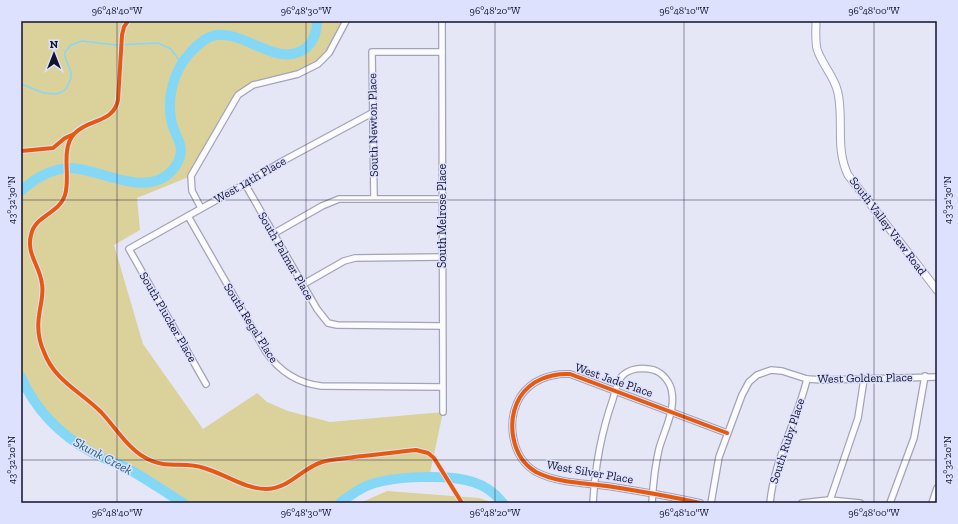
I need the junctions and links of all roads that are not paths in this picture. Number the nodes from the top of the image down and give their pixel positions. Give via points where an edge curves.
1 (346, 21) edge
2 (442, 21) edge
3 (816, 21) edge
4 (442, 52) junction
5 (372, 113) junction
6 (245, 184) junction
7 (374, 198) junction
8 (442, 199) junction
9 (201, 208) junction
10 (188, 216) junction
11 (273, 234) junction
12 (129, 249) joint
13 (442, 257) junction
14 (302, 285) junction
15 (937, 290) edge
16 (442, 326) junction
17 (924, 376) junction
18 (937, 377) edge
19 (807, 379) junction
20 (864, 379) junction
21 (206, 384) dead end
22 (442, 387) junction
23 (615, 391) junction
24 (671, 411) junction
25 (443, 412) dead end
26 (512, 419) joint
27 (727, 434) junction
28 (594, 484) junction
29 (937, 488) edge
30 (653, 493) junction
31 (829, 502) edge
32 (593, 503) edge
33 (652, 503) edge
34 (700, 503) edge
35 (712, 503) edge
36 (770, 503) edge
37 (802, 503) edge
38 (860, 503) edge
39 (890, 503) edge
40 (932, 503) edge

1 - 9 street via 330,53 318,64 298,74 253,85 234,99 191,176 192,190
2 - 4 street, South Melrose Place
3 - 15 street, South Valley View Road via 817,49 838,91 843,164 848,175
4 - 5 street, South Newton Place via 372,52
4 - 8 street, South Melrose Place
5 - 6 street, West 14th Place
5 - 7 street, South Newton Place
6 - 9 street, West 14th Place
6 - 11 street, South Palmer Place
7 - 8 street
7 - 11 street via 347,198 334,201
8 - 13 street, South Melrose Place
9 - 10 street, West 14th Place
10 - 12 street, West 14th Place
10 - 22 street, South Regal Place via 266,352 285,373 304,383 322,386
11 - 14 street, South Palmer Place
12 - 21 street, South Plucker Place
13 - 14 street via 355,258 344,261
13 - 16 street, South Melrose Place
14 - 16 street, South Palmer Place via 330,324
16 - 22 street, South Melrose Place
17 - 18 street, West Golden Place
17 - 20 street, West Golden Place
17 - 39 street via 914,438
19 - 20 street, West Golden Place
19 - 27 street, West Golden Place via 771,370 757,375 749,382 742,395
19 - 36 street, South Ruby Place via 774,475
20 - 31 street via 858,418
22 - 25 street, South Melrose Place
23 - 24 street, West Jade Place
23 - 24 street via 619,380 627,373 639,369 654,370 670,384
23 - 26 street, West Jade Place via 570,374 548,376 539,379 522,394
23 - 28 street via 601,434
24 - 27 street, West Jade Place
24 - 30 street via 659,450
26 - 28 street, West Silver Place via 515,446 530,467 551,477
27 - 35 street via 716,469
28 - 30 street, West Silver Place
28 - 32 street
29 - 40 street
30 - 33 street
30 - 34 street, West Silver Place
31 - 37 street
31 - 38 street

